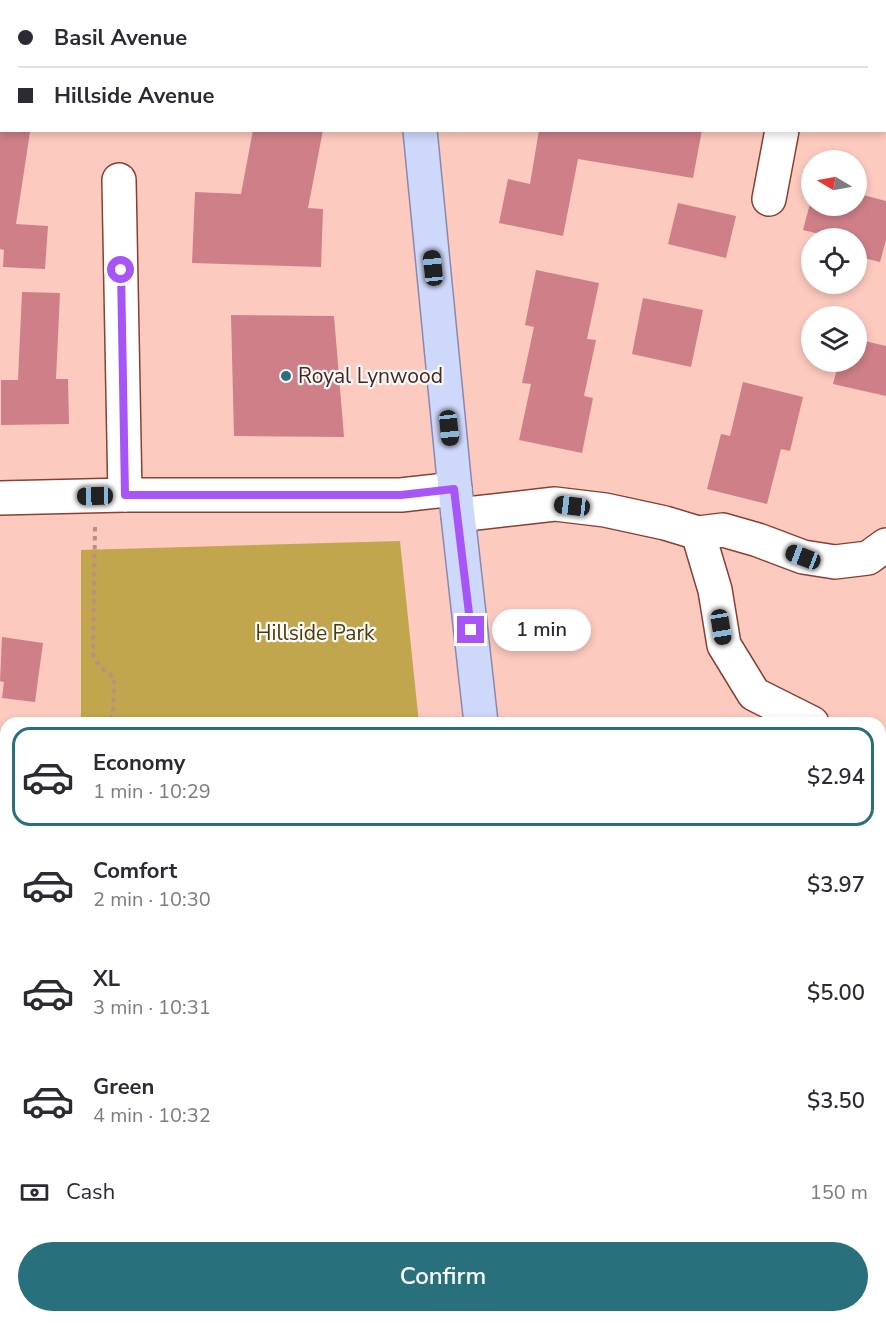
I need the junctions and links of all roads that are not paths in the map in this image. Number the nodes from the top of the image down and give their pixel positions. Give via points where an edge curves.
1 (420, 132) edge
2 (782, 132) edge
3 (119, 180) dead end
4 (769, 199) dead end
5 (110, 496) junction
6 (0, 498) edge
7 (456, 502) junction
8 (698, 533) junction
9 (886, 545) edge
10 (480, 717) edge
11 (800, 717) edge

1 - 7 main road
2 - 4 street
3 - 5 street
5 - 6 street
5 - 7 street via 401,495
7 - 8 street via 555,504 605,510
7 - 10 main road
8 - 9 street via 723,530 803,557 835,562 868,558
8 - 11 street via 716,590 724,645 754,694

